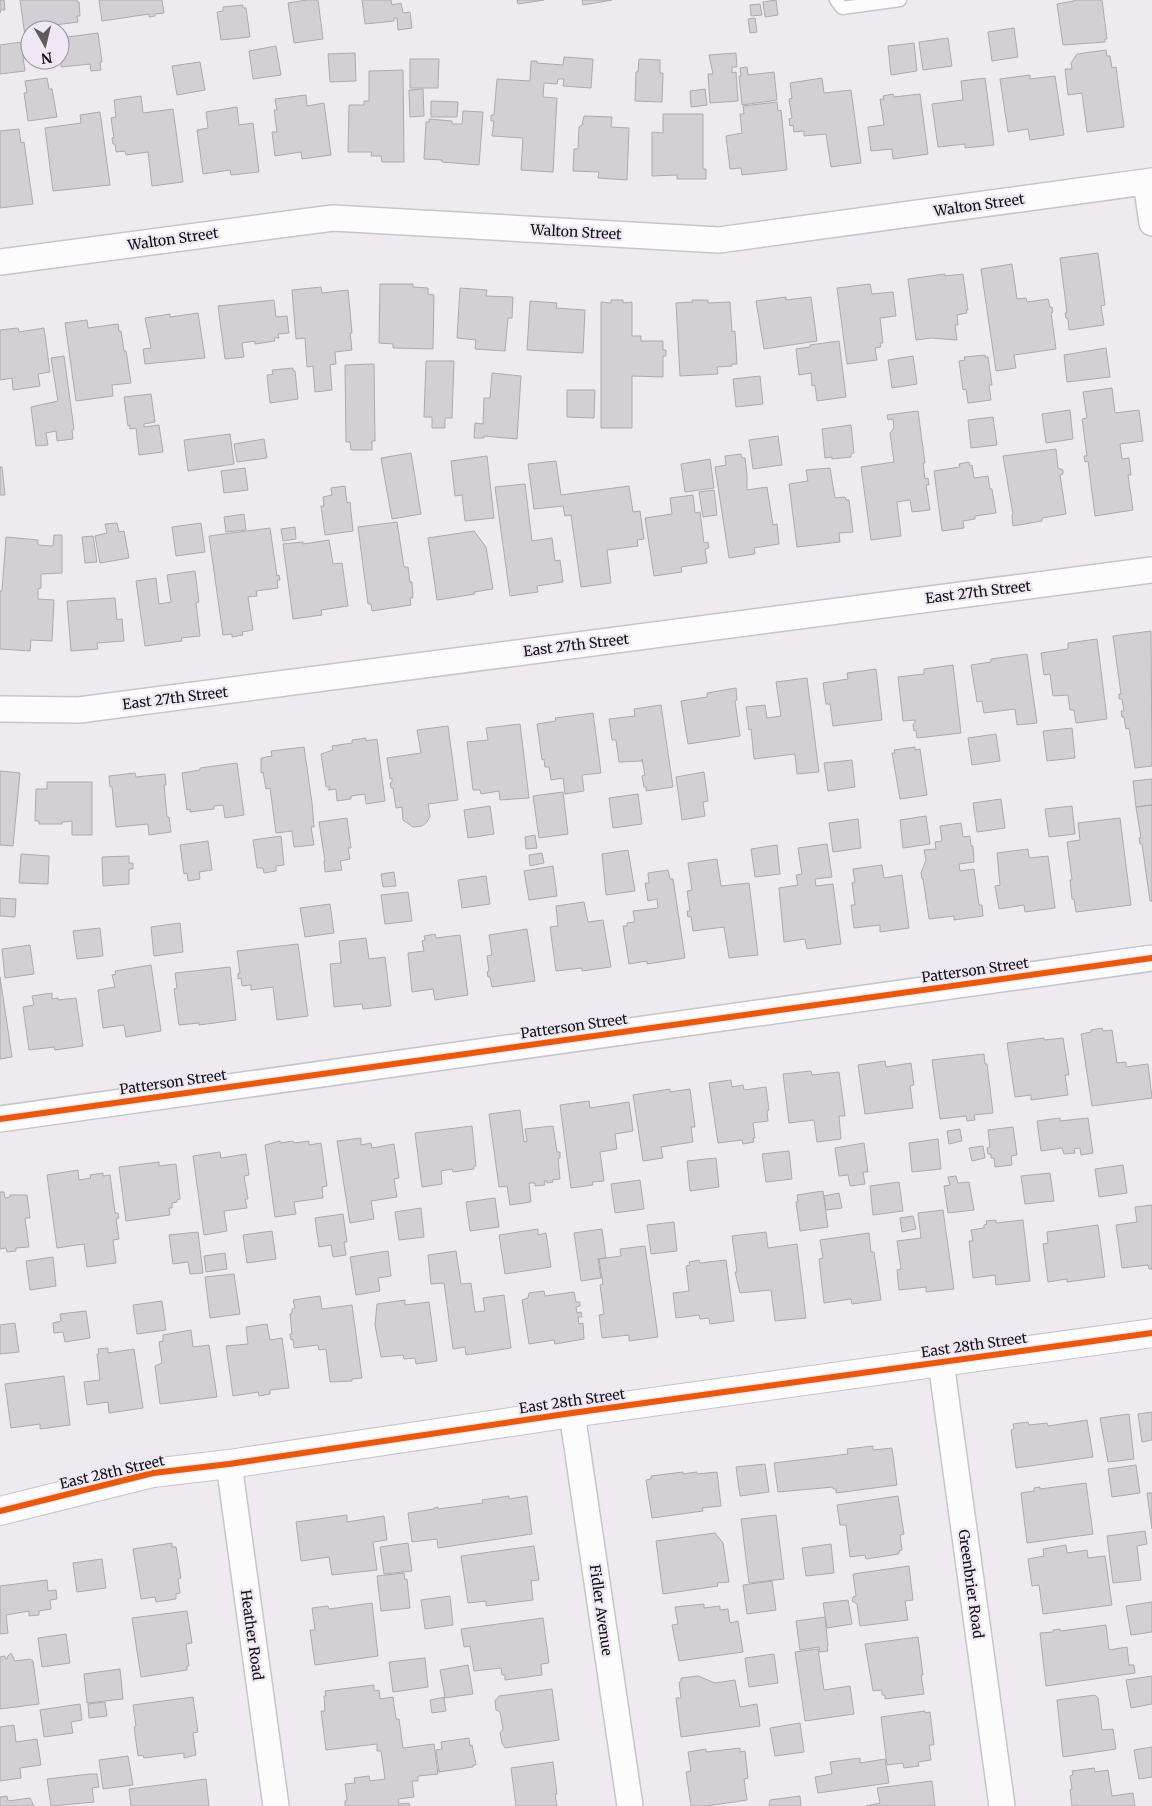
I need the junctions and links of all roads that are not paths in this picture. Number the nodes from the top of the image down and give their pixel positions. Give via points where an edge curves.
1 (836, 0) edge
2 (900, 0) edge
3 (1149, 181) edge
4 (1152, 223) edge
5 (0, 262) edge
6 (1152, 570) edge
7 (0, 709) edge
8 (1152, 958) edge
9 (0, 1119) edge
10 (1152, 1334) edge
11 (941, 1362) junction
12 (572, 1413) junction
13 (229, 1464) junction
14 (0, 1511) edge
15 (276, 1806) edge
16 (630, 1806) edge
17 (1002, 1806) edge

1 - 2 lane via 842,8
3 - 4 street
3 - 5 street, Walton Street via 719,240 333,218
6 - 7 street, East 27th Street via 79,710
8 - 9 street, Patterson Street
10 - 11 street, East 28th Street
11 - 12 street, East 28th Street
11 - 17 street, Greenbrier Road
12 - 13 street, East 28th Street
12 - 16 street, Fidler Avenue
13 - 14 street, East 28th Street via 152,1473
13 - 15 street, Heather Road

